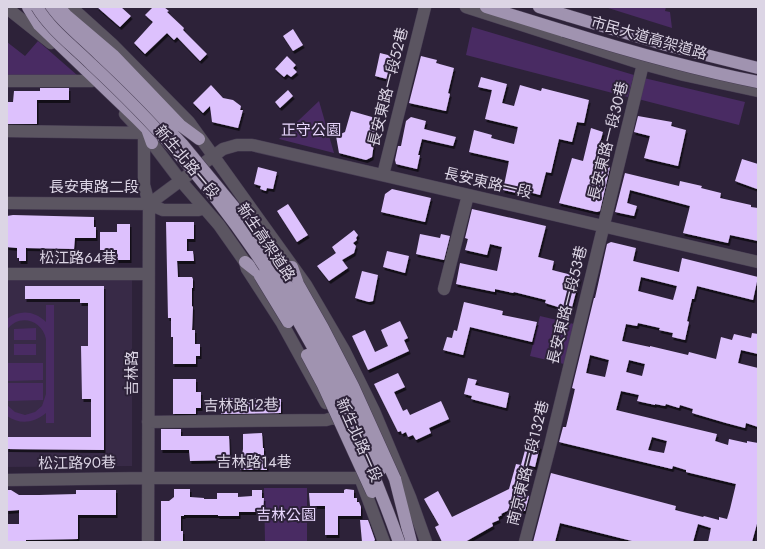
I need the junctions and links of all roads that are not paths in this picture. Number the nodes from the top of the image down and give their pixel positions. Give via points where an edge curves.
1 (16, 7) edge
2 (28, 7) edge
3 (38, 7) edge
4 (49, 7) edge
5 (59, 7) edge
6 (70, 7) edge
7 (425, 7) edge
8 (466, 7) edge
9 (486, 7) edge
10 (498, 7) edge
11 (539, 7) edge
12 (553, 7) edge
13 (7, 8) edge
14 (523, 18) junction
15 (587, 18) junction
16 (604, 23) junction
17 (40, 34) junction
18 (578, 43) junction
19 (596, 49) junction
20 (643, 64) junction
21 (758, 64) edge
22 (758, 68) edge
23 (7, 81) edge
24 (92, 81) junction
25 (758, 82) edge
26 (758, 91) edge
27 (7, 131) edge
28 (146, 137) junction
29 (199, 139) junction
30 (213, 156) junction
31 (383, 175) junction
32 (180, 180) junction
33 (468, 195) junction
34 (7, 203) edge
35 (149, 204) junction
36 (204, 208) junction
37 (603, 227) junction
38 (245, 262) junction
39 (758, 262) edge
40 (292, 267) junction
41 (7, 274) edge
42 (148, 274) junction
43 (444, 289) dead end
44 (562, 391) joint
45 (333, 418) junction
46 (148, 422) junction
47 (393, 456) junction
48 (371, 466) junction
49 (148, 478) junction
50 (360, 478) junction
51 (7, 480) edge
52 (379, 528) junction
53 (148, 542) edge
54 (384, 542) edge
55 (393, 542) edge
56 (400, 542) edge
57 (408, 542) edge
58 (411, 542) edge
59 (426, 542) edge
60 (525, 542) edge

1 - 17 street
2 - 28 highway via 39,25 137,118 147,130
3 - 56 highway, 新生高架道路, bridge via 49,23 135,106 177,152 218,202 250,247 284,298 332,384 363,450
4 - 57 highway, 新生高架道路, bridge via 183,145 231,203 263,248 332,363 362,424
5 - 29 highway via 113,55 180,125
6 - 29 street, 新生北路一段 via 155,87 189,122
7 - 31 street, 長安東路一段52巷
8 - 18 street
9 - 14 highway, 市民大道高架道路
10 - 14 highway
11 - 22 highway, 市民大道高架道路, bridge via 659,44
12 - 15 street
13 - 17 street, 新生北路一段
14 - 25 highway, 市民大道高架道路, bridge via 633,52
15 - 16 street
15 - 18 street via 592,23 587,41
16 - 19 street via 595,23 589,42
16 - 21 street via 663,41
17 - 24 street, 新生北路一段
18 - 19 street
19 - 20 street
20 - 26 street
20 - 37 street, 長安東路一段30巷
23 - 24 street
24 - 28 street, 新生北路一段
27 - 28 street
28 - 32 street, 新生北路一段
28 - 35 street, 吉林路 via 144,185
29 - 30 street, 新生北路一段
30 - 31 street, 長安東路一段 via 227,147 252,145
30 - 32 street, 長安東路二段
30 - 40 street, 新生北路一段
31 - 33 street, 長安東路一段
32 - 35 street, 長安東路二段
32 - 36 street, 新生北路一段
33 - 37 street, 長安東路一段
33 - 43 street
34 - 35 street, 長安東路二段
35 - 36 street via 163,210
35 - 42 street, 吉林路
36 - 38 street, 新生北路一段
37 - 39 street, 長安東路一段
37 - 44 street, 長安東路一段53巷
38 - 45 street, 新生北路一段 via 297,350
38 - 55 highway, bridge via 258,273 288,321 323,386
40 - 47 street, 新生北路一段 via 306,284 344,350
40 - 58 highway, bridge via 298,284 366,411 395,478
41 - 42 street, 松江路64巷
42 - 46 street, 吉林路
44 - 60 street, 南京東路一段132巷
45 - 46 street, 吉林路12巷
45 - 48 street via 344,422 362,464
45 - 50 street, 新生北路一段
46 - 49 street, 吉林路
47 - 48 street
47 - 59 street, 新生北路一段
48 - 52 street via 366,475 383,523
49 - 50 street, 吉林路14巷
49 - 51 street, 松江路90巷
49 - 53 street, 吉林路
50 - 52 street, 新生北路一段
52 - 54 street, 新生北路一段

